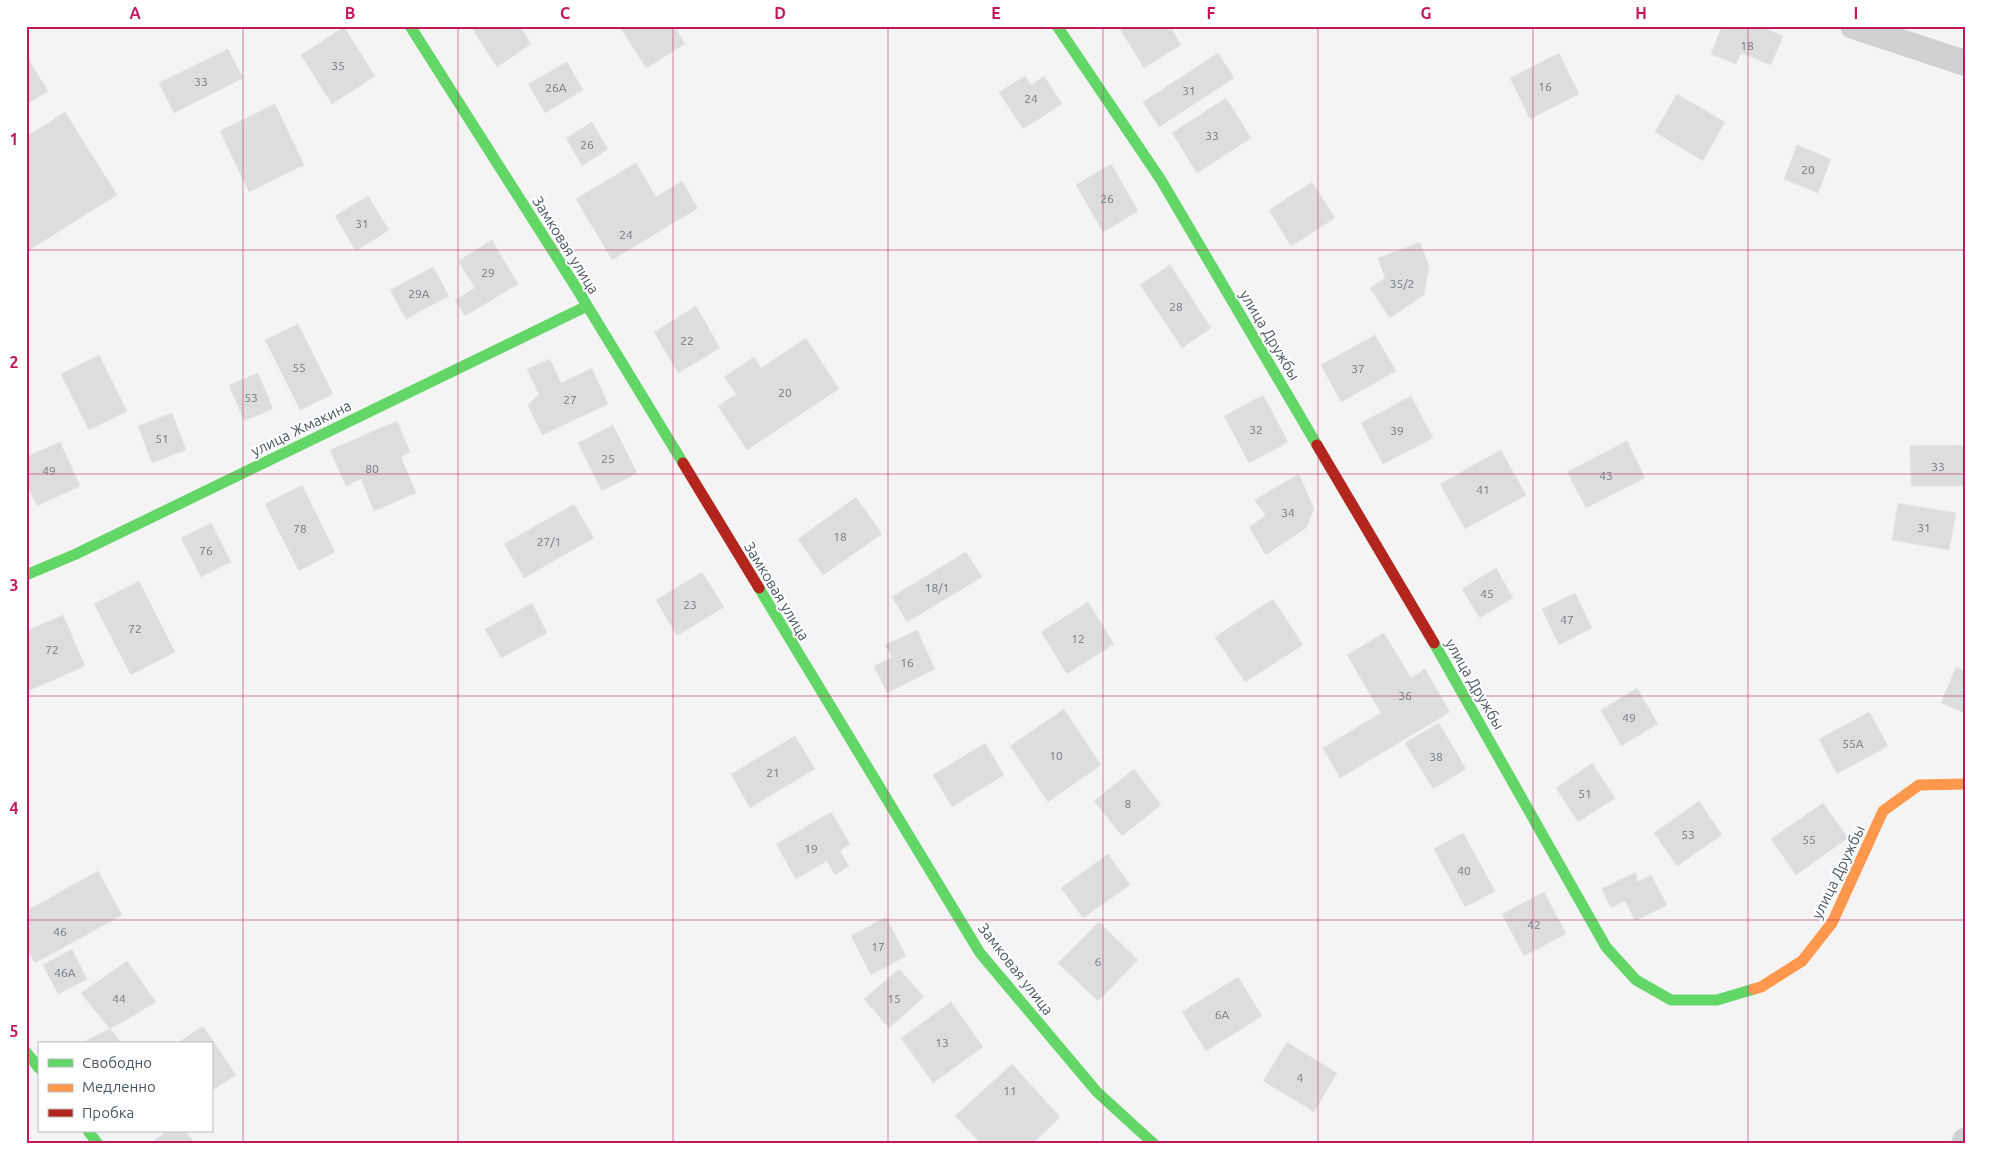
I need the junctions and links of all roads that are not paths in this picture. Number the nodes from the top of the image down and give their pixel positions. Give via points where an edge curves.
1 (410, 26) edge
2 (1057, 26) edge
3 (1853, 26) edge
4 (1965, 64) edge
5 (587, 306) junction
6 (26, 575) edge
7 (1965, 784) edge
8 (26, 1052) edge
9 (38, 1067) edge
10 (89, 1132) edge
11 (98, 1144) edge
12 (1154, 1144) edge

1 - 5 street, Замковая улица
2 - 7 street, улица Дружбы via 1161,180 1472,708 1606,947 1636,980 1671,1000 1717,1000 1761,987 1802,962 1832,923 1883,811 1919,785
3 - 4 street
5 - 6 street, улица Жмакина via 76,554
5 - 12 street, Замковая улица via 980,952 1097,1092
8 - 9 street
10 - 11 street

